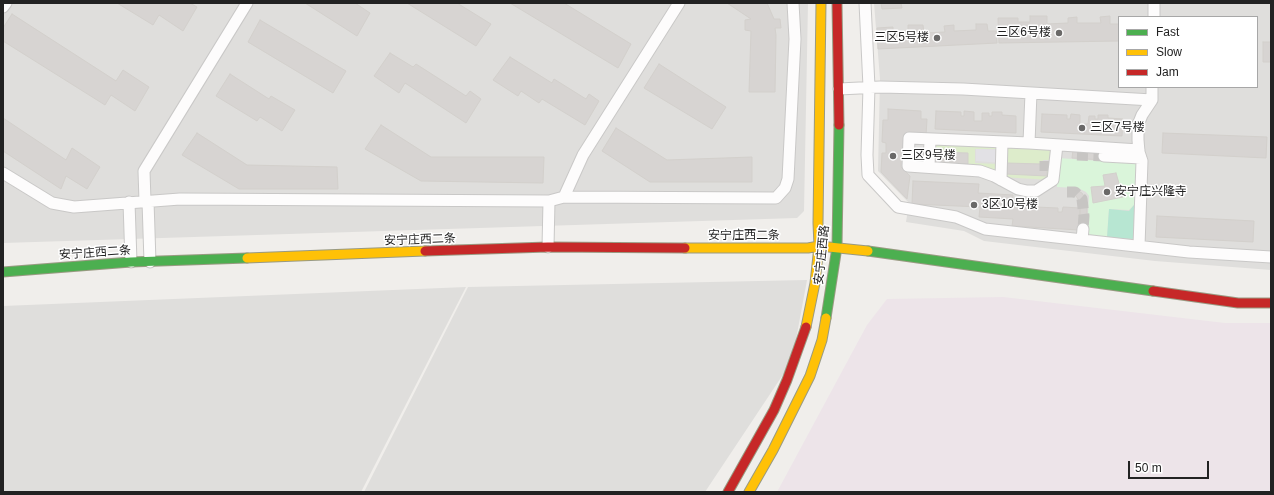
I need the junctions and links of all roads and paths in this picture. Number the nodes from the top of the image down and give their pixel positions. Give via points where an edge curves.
1 (6, 3) edge
2 (247, 3) edge
3 (679, 3) edge
4 (793, 3) edge
5 (821, 3) edge
6 (837, 3) edge
7 (865, 3) edge
8 (1154, 3) edge
9 (3, 7) edge
10 (1154, 16) edge
11 (869, 87) junction
12 (1152, 88) edge
13 (839, 89) junction
14 (1031, 93) junction
15 (1152, 100) junction
16 (930, 139) junction
17 (1002, 142) junction
18 (1029, 143) junction
19 (1057, 145) junction
20 (1140, 154) junction
21 (1104, 156) tunnel mouth
22 (929, 167) junction
23 (3, 173) edge
24 (1001, 180) junction
25 (564, 196) junction
26 (146, 201) junction
27 (549, 201) junction
28 (129, 202) junction
29 (819, 246) junction
30 (1139, 246) junction
31 (837, 247) junction
32 (548, 248) junction
33 (1271, 257) edge
34 (131, 262) junction
35 (150, 262) junction
36 (3, 272) edge
37 (1271, 303) edge
38 (728, 492) edge
39 (749, 492) edge

1 - 9 street
2 - 26 street via 144,171
3 - 25 street via 583,155
4 - 25 street via 795,39 788,179 785,188 776,198
5 - 29 street, 安宁庄西路
6 - 13 street, 安宁庄西路
7 - 11 street
8 - 10 street
11 - 13 street
11 - 14 street
11 - 30 street via 868,175 898,207 956,217 985,229 1082,234
12 - 15 street
13 - 31 street, 安宁庄西路
14 - 15 street
14 - 18 street
15 - 20 street via 1138,125
16 - 17 street
16 - 22 street
16 - 22 street via 909,138 908,166
17 - 18 street
17 - 24 street
18 - 19 street
19 - 20 street
19 - 24 street via 1050,162 1053,180 1050,183 1036,191 1027,191
20 - 21 street
20 - 30 street via 1142,184
22 - 24 street via 980,171
23 - 28 street via 52,203 74,207
25 - 27 street
26 - 27 street via 180,198
26 - 28 street
26 - 35 street
27 - 32 street
28 - 34 street
29 - 31 street, 安宁庄西二条
29 - 32 street, 安宁庄西二条
29 - 38 street, 安宁庄西路 via 815,283 806,328 797,356 774,410
30 - 33 street
31 - 37 street, 安宁庄西二条 via 1238,303
31 - 39 street, 安宁庄西路 via 822,340 810,376
32 - 35 street, 安宁庄西二条
34 - 35 street, 安宁庄西二条
34 - 36 street, 安宁庄西二条

